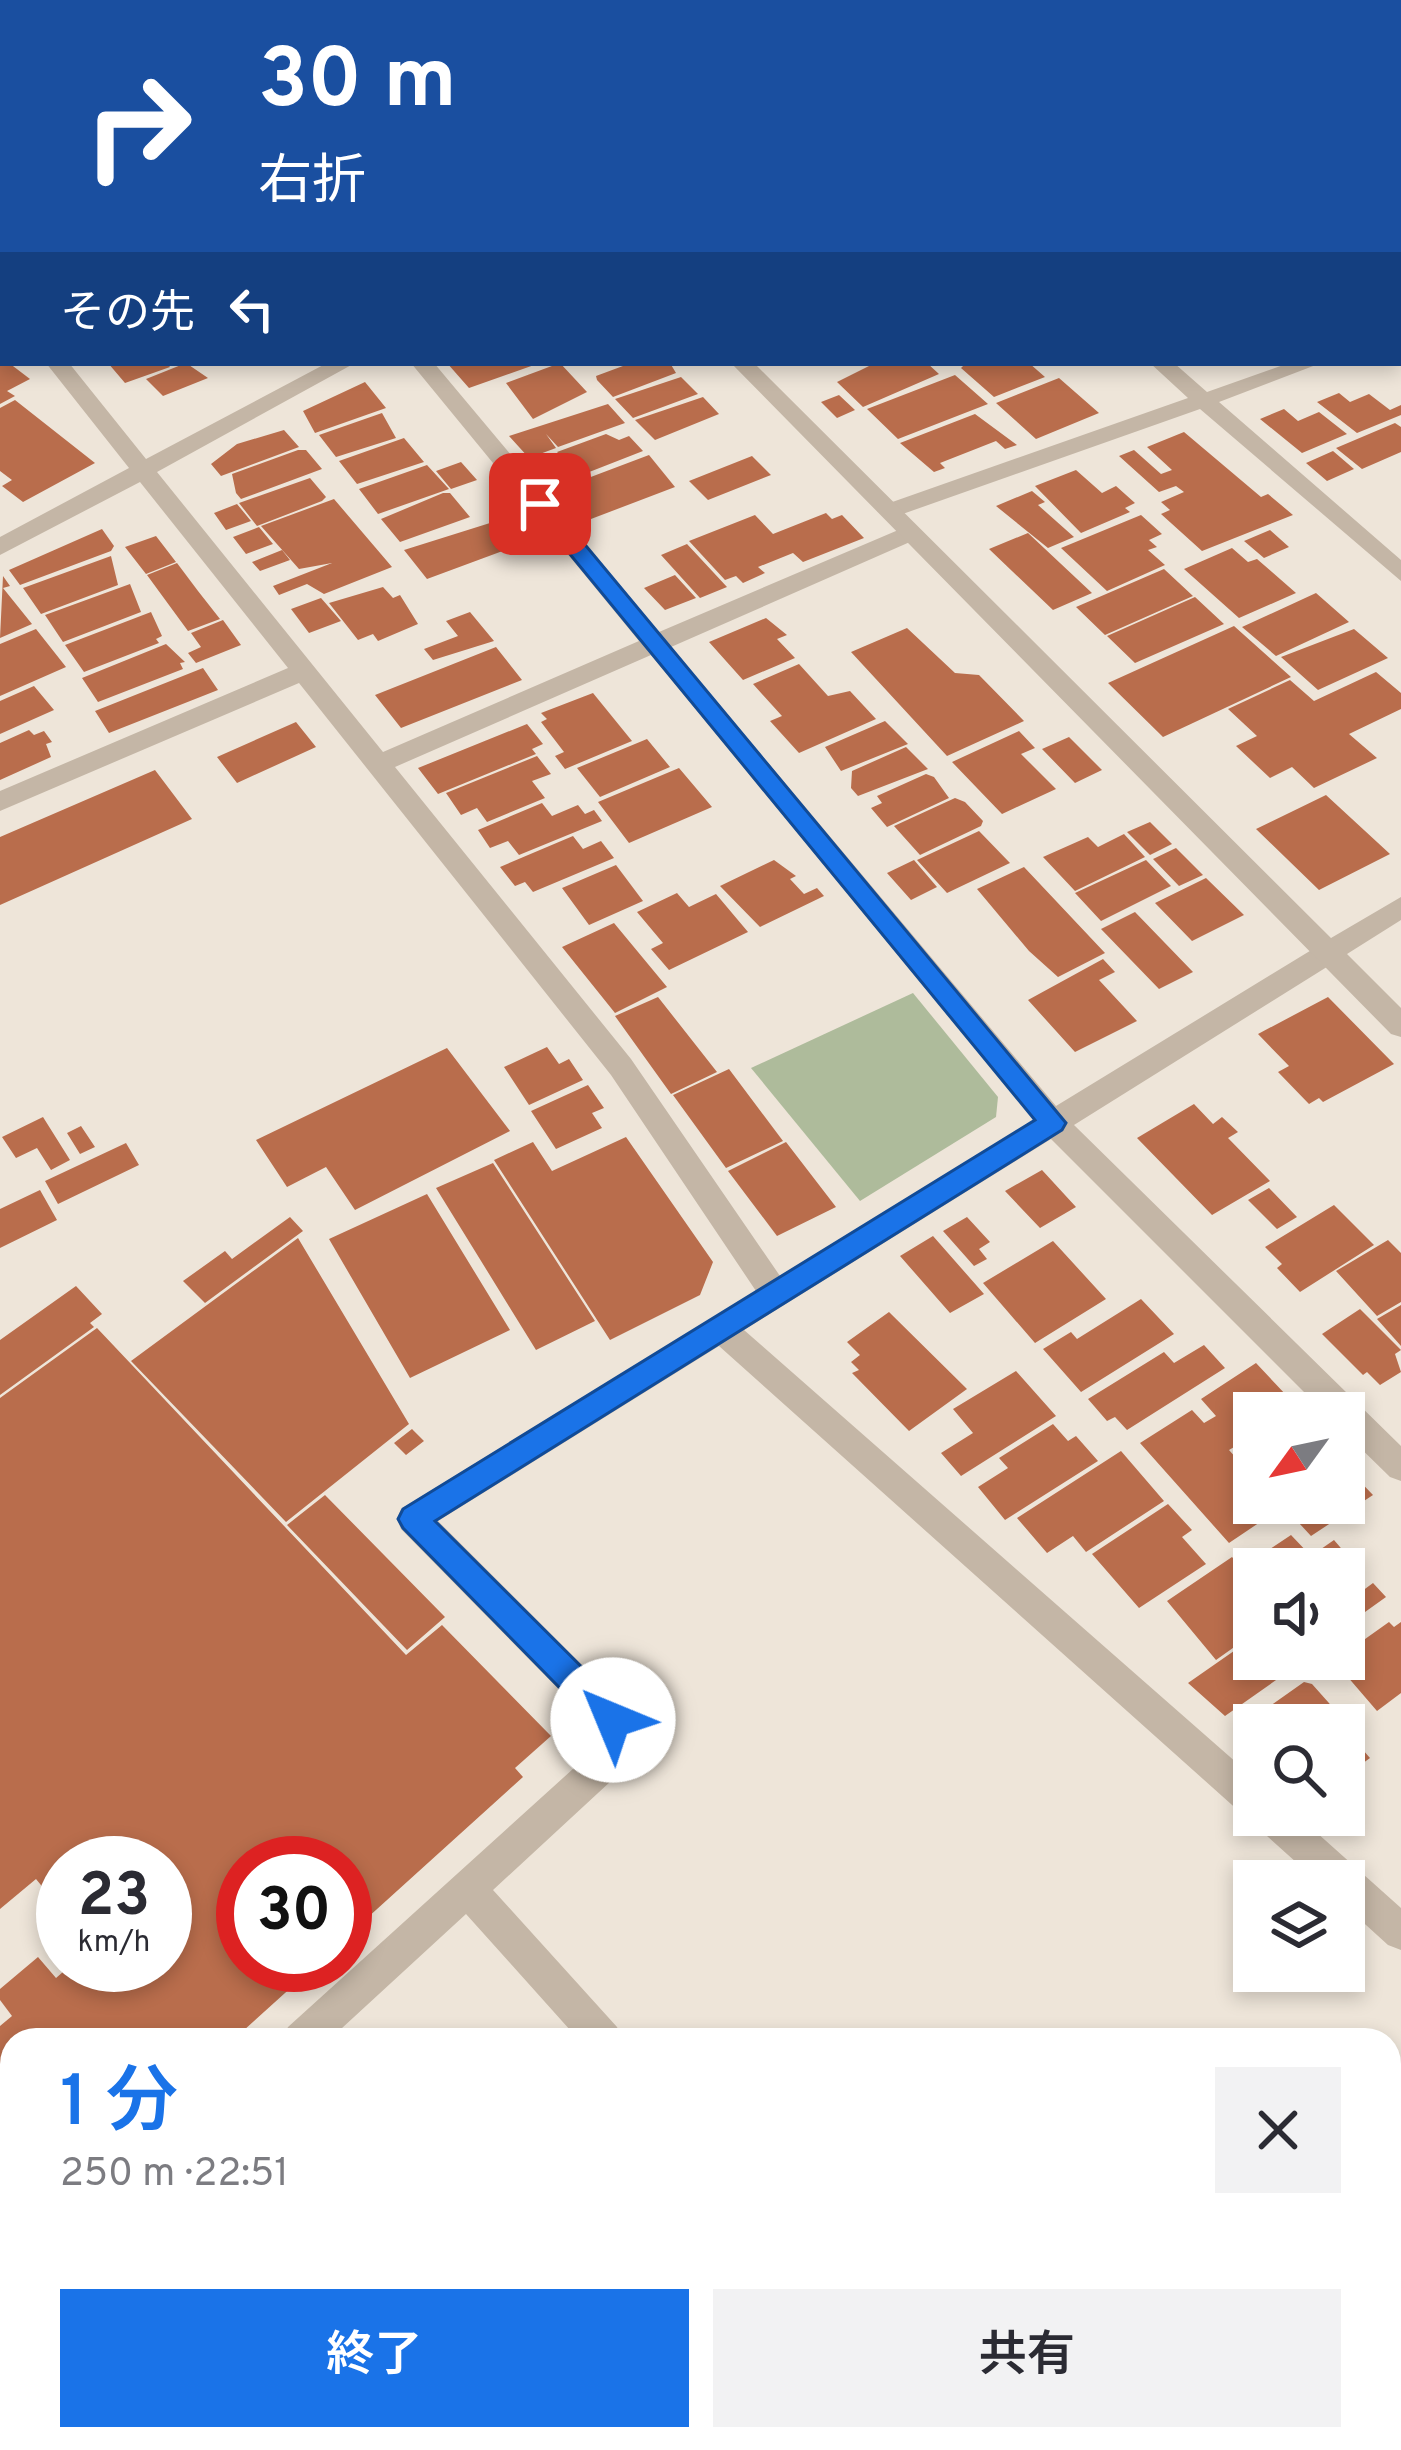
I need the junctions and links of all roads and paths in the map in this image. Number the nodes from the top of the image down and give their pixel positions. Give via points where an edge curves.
1 (59, 366) edge
2 (338, 366) edge
3 (425, 366) edge
4 (745, 366) edge
5 (1165, 366) edge
6 (1301, 366) edge
7 (1205, 400) junction
8 (143, 471) junction
9 (889, 511) junction
10 (911, 533) junction
11 (0, 548) edge
12 (1401, 573) edge
13 (658, 644) junction
14 (304, 671) junction
15 (378, 764) junction
16 (0, 802) edge
17 (1401, 907) edge
18 (1328, 953) junction
19 (1401, 1026) edge
20 (1053, 1123) junction
21 (776, 1295) junction
22 (721, 1329) junction
23 (1401, 1467) edge
24 (1233, 1782) edge
25 (1294, 1836) edge
26 (1320, 1860) edge
27 (468, 1888) junction
28 (1365, 1900) edge
29 (1401, 1932) edge
30 (315, 2028) edge
31 (593, 2028) edge

1 - 8 street
2 - 8 street
3 - 13 street
4 - 9 street
5 - 7 street
6 - 7 street
7 - 9 street
7 - 12 street
8 - 11 street
8 - 14 street
9 - 10 street
10 - 13 street
10 - 18 street
13 - 15 street
13 - 20 street
14 - 15 street
14 - 16 street
15 - 21 street via 621,1067
17 - 18 street
18 - 19 street
18 - 20 street
20 - 21 street
20 - 23 street
21 - 22 street
22 - 24 street
22 - 27 street via 413,1519 613,1720 612,1757
25 - 26 street
27 - 30 street
27 - 31 street
28 - 29 street

